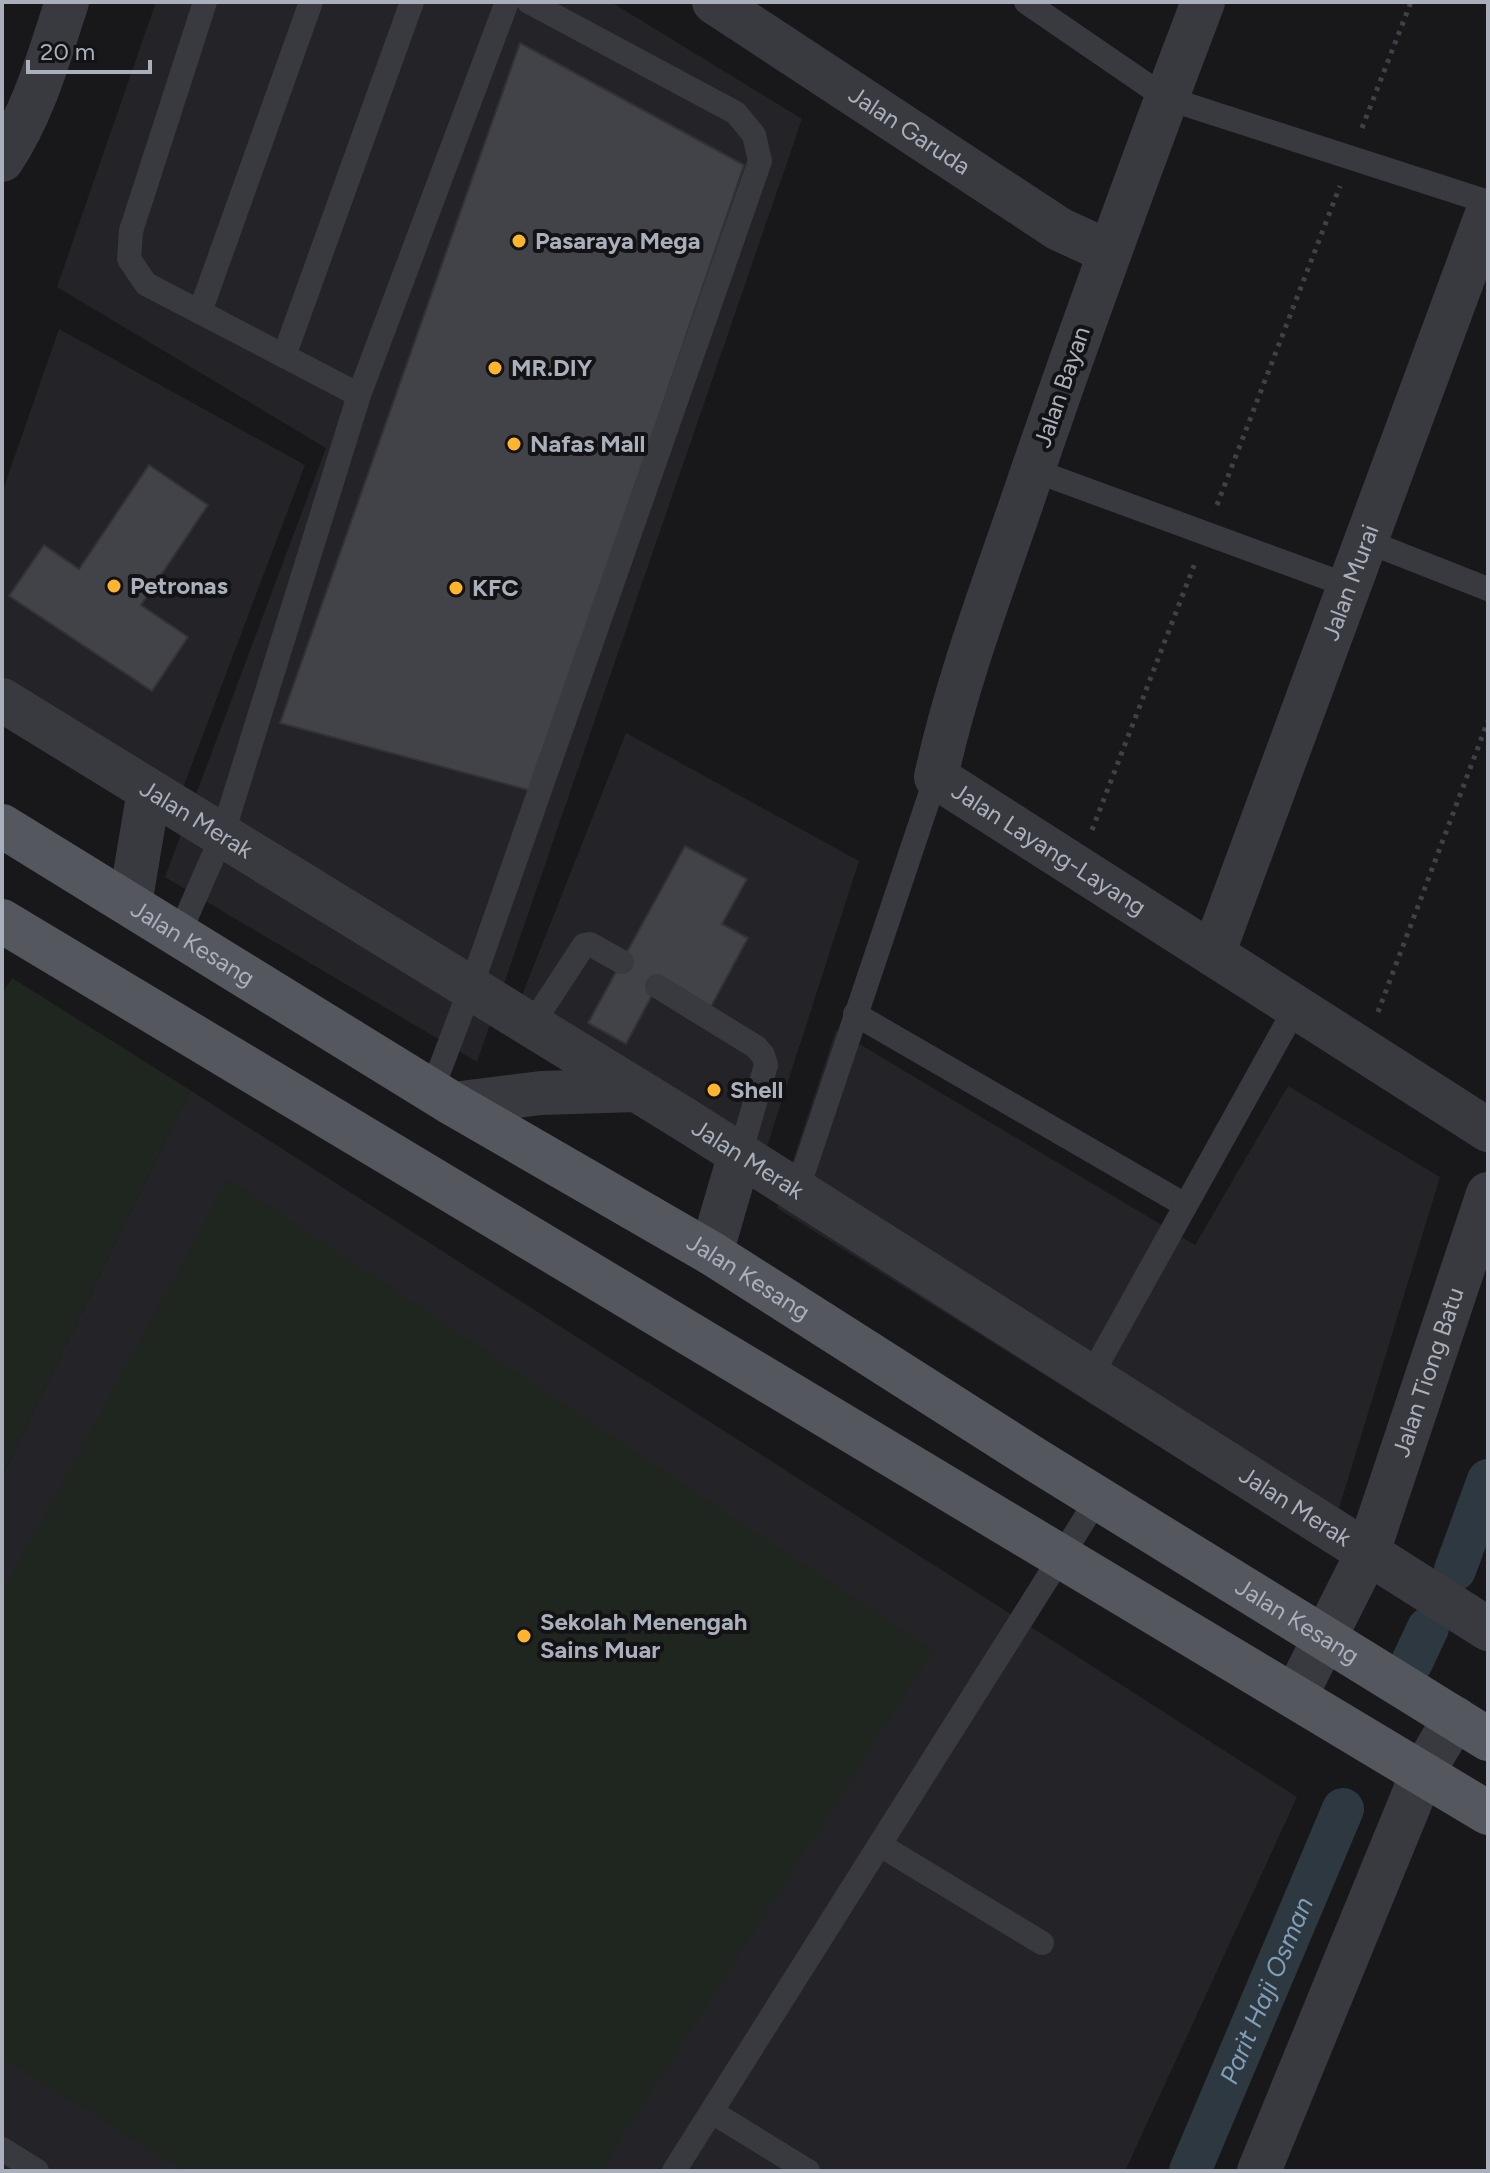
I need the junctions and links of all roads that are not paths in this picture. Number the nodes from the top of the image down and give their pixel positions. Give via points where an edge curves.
1 (67, 2) edge
2 (205, 2) edge
3 (311, 2) edge
4 (412, 2) edge
5 (507, 2) edge
6 (529, 2) edge
7 (714, 2) edge
8 (1026, 2) edge
9 (1203, 2) edge
10 (1166, 98) junction
11 (2, 160) edge
12 (1488, 202) edge
13 (1488, 211) edge
14 (1109, 252) junction
15 (200, 312) junction
16 (284, 356) junction
17 (359, 395) junction
18 (1033, 470) junction
19 (1366, 541) junction
20 (1349, 586) junction
21 (1488, 589) edge
22 (2, 700) edge
23 (936, 777) junction
24 (149, 791) junction
25 (2, 826) edge
26 (222, 836) junction
27 (130, 904) junction
28 (2, 921) edge
29 (179, 934) junction
30 (1213, 954) junction
31 (622, 962) dead end
32 (657, 986) dead end
33 (471, 987) junction
34 (1296, 1007) junction
35 (855, 1014) junction
36 (531, 1026) junction
37 (637, 1090) junction
38 (442, 1097) junction
39 (1488, 1130) edge
40 (740, 1154) junction
41 (797, 1191) junction
42 (1488, 1194) edge
43 (1185, 1205) junction
44 (711, 1253) junction
45 (1091, 1376) junction
46 (1098, 1498) junction
47 (1368, 1552) junction
48 (1061, 1556) junction
49 (1488, 1629) edge
50 (1325, 1638) junction
51 (1295, 1697) junction
52 (1472, 1728) edge
53 (1406, 1811) junction
54 (1488, 1813) edge
55 (880, 1845) junction
56 (1042, 1943) dead end
57 (712, 2112) junction
58 (2, 2149) edge
59 (37, 2171) edge
60 (674, 2171) edge
61 (808, 2171) edge
62 (1259, 2171) edge

1 - 11 street via 35,96
2 - 15 lane via 131,231 129,259 146,284
3 - 15 lane
4 - 16 lane
5 - 17 lane
6 - 33 lane via 736,113 754,135 760,161
7 - 14 street, Jalan Garuda via 1059,229
8 - 10 lane
9 - 10 street, Jalan Bayan
10 - 12 lane
10 - 14 street, Jalan Bayan
13 - 19 street, Jalan Murai
14 - 18 street, Jalan Bayan
15 - 16 lane
16 - 17 lane
17 - 26 lane
18 - 20 lane
18 - 23 street, Jalan Bayan via 965,667
19 - 20 street, Jalan Murai
19 - 21 lane
20 - 30 street, Jalan Murai
22 - 24 street, Jalan Merak
23 - 30 street, Jalan Layang-Layang
23 - 35 lane, Jalan Layang-Layang
24 - 26 street, Jalan Merak
24 - 27 street
25 - 27 main road, Jalan Kesang
26 - 29 lane
26 - 33 street, Jalan Merak
27 - 29 main road, Jalan Kesang
28 - 48 main road
29 - 38 main road, Jalan Kesang
30 - 34 street, Jalan Layang-Layang
31 - 36 lane via 584,945
32 - 40 lane via 763,1055 766,1065
33 - 36 street, Jalan Merak
33 - 38 lane
34 - 39 street, Jalan Layang-Layang
34 - 43 lane
35 - 41 lane, Jalan Layang-Layang
35 - 43 lane
36 - 37 street, Jalan Merak
37 - 38 street
37 - 40 street, Jalan Merak
38 - 44 main road, Jalan Kesang
40 - 41 street, Jalan Merak
40 - 44 street
41 - 45 street, Jalan Merak
42 - 47 street, Jalan Tiong Batu
43 - 45 lane
44 - 46 main road, Jalan Kesang
45 - 47 street, Jalan Merak
46 - 48 lane
46 - 50 main road, Jalan Kesang
47 - 49 street, Jalan Merak
47 - 50 street, Jalan Tiong Batu
48 - 51 main road
48 - 55 lane
50 - 51 street, Jalan Tiong Batu
50 - 52 main road, Jalan Kesang
51 - 53 main road
52 - 53 street
53 - 54 main road
53 - 62 street
55 - 56 lane
55 - 57 lane
57 - 60 lane
57 - 61 lane
58 - 59 lane

